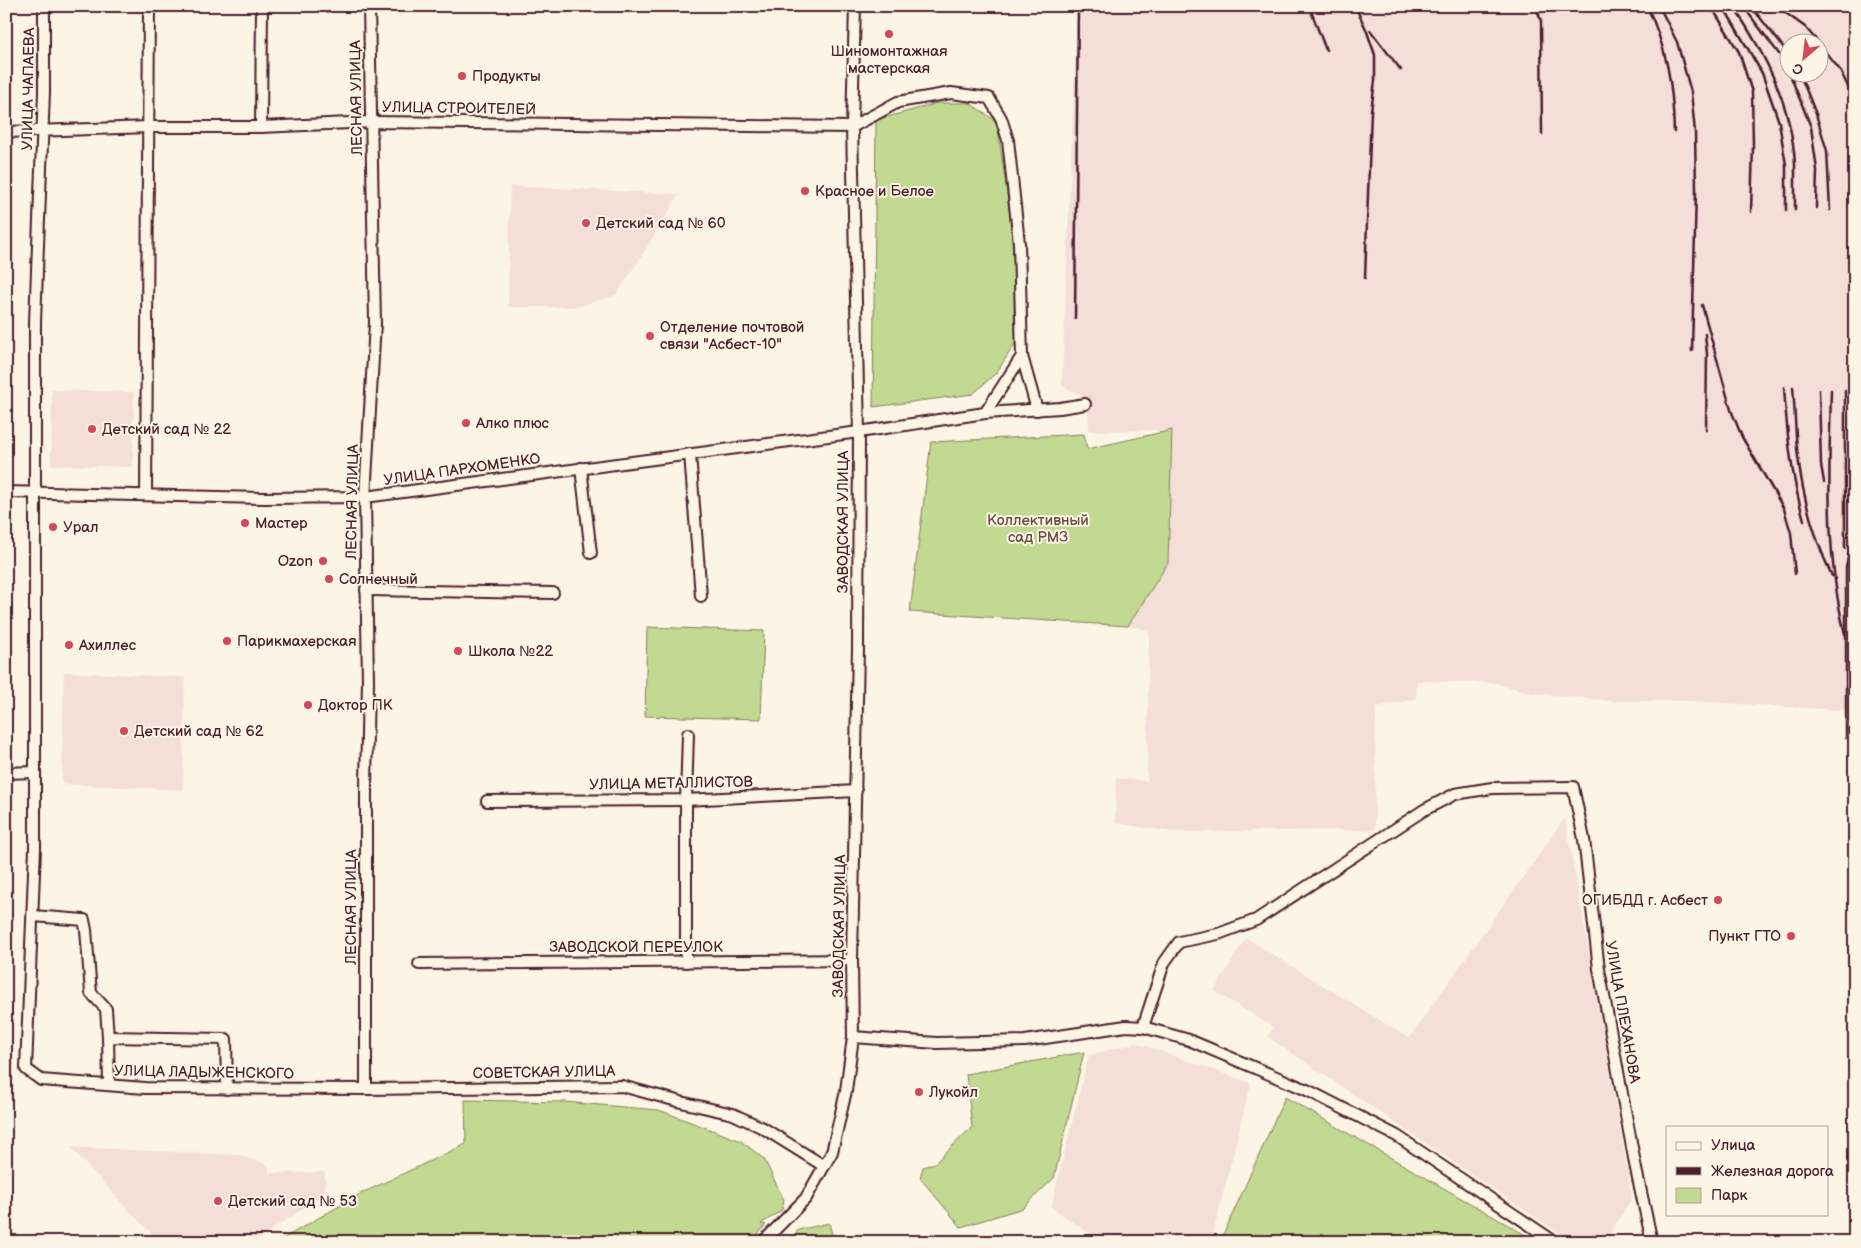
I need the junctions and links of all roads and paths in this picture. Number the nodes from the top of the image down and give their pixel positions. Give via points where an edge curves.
1 (44, 6) edge
2 (149, 6) edge
3 (262, 6) edge
4 (369, 6) edge
5 (855, 6) edge
6 (372, 122) junction
7 (148, 127) junction
8 (261, 127) junction
9 (852, 127) junction
10 (42, 131) junction
11 (6, 132) edge
12 (1022, 356) junction
13 (1085, 404) dead end
14 (1037, 410) junction
15 (985, 413) junction
16 (859, 432) junction
17 (690, 454) junction
18 (581, 468) junction
19 (6, 492) edge
20 (36, 493) junction
21 (146, 495) junction
22 (365, 497) junction
23 (591, 552) dead end
24 (366, 590) junction
25 (553, 592) dead end
26 (701, 596) dead end
27 (688, 734) dead end
28 (35, 772) junction
29 (6, 773) edge
30 (856, 791) junction
31 (686, 800) junction
32 (487, 801) dead end
33 (32, 916) junction
34 (852, 960) junction
35 (686, 962) junction
36 (419, 964) dead end
37 (1143, 1027) junction
38 (108, 1037) junction
39 (853, 1037) junction
40 (42, 1080) joint
41 (109, 1085) junction
42 (227, 1089) junction
43 (366, 1089) junction
44 (824, 1166) junction
45 (763, 1242) edge
46 (1554, 1242) edge
47 (1652, 1242) edge

1 - 10 street, УЛИЦА ЧАПАЕВА
2 - 7 street
3 - 8 street
4 - 6 street, ЛЕСНАЯ УЛИЦА
5 - 9 street, ЗАВОДСКАЯ УЛИЦА
6 - 8 street, УЛИЦА СТРОИТЕЛЕЙ
6 - 9 street, УЛИЦА СТРОИТЕЛЕЙ
6 - 22 street, ЛЕСНАЯ УЛИЦА via 376,323
7 - 8 street, УЛИЦА СТРОИТЕЛЕЙ
7 - 10 street, УЛИЦА СТРОИТЕЛЕЙ
7 - 21 street
9 - 12 street via 898,102 950,93 989,98 1001,118 1008,140 1019,243
9 - 16 street, ЗАВОДСКАЯ УЛИЦА
10 - 11 street, УЛИЦА СТРОИТЕЛЕЙ
10 - 20 street, УЛИЦА ЧАПАЕВА via 35,322
12 - 14 street
12 - 15 street
13 - 14 street, УЛИЦА ПАРХОМЕНКО
14 - 15 street, УЛИЦА ПАРХОМЕНКО
15 - 16 street, УЛИЦА ПАРХОМЕНКО
16 - 17 street, УЛИЦА ПАРХОМЕНКО
16 - 30 street, ЗАВОДСКАЯ УЛИЦА
17 - 18 street, УЛИЦА ПАРХОМЕНКО
17 - 26 street
18 - 22 street, УЛИЦА ПАРХОМЕНКО
18 - 23 street
19 - 20 street, УЛИЦА ПАРХОМЕНКО
20 - 21 street, УЛИЦА ПАРХОМЕНКО
20 - 28 street, УЛИЦА ЧАПАЕВА
21 - 22 street, УЛИЦА ПАРХОМЕНКО
22 - 24 street, ЛЕСНАЯ УЛИЦА
24 - 25 street
24 - 43 street, ЛЕСНАЯ УЛИЦА
27 - 31 street
28 - 29 street
28 - 33 street, УЛИЦА ЧАПАЕВА
30 - 31 street, УЛИЦА МЕТАЛЛИСТОВ
30 - 34 street, ЗАВОДСКАЯ УЛИЦА
31 - 32 street, УЛИЦА МЕТАЛЛИСТОВ
31 - 35 street
33 - 38 street via 84,920 91,993 106,1009
33 - 40 street, УЛИЦА ЧАПАЕВА via 26,1069
34 - 35 street, ЗАВОДСКОЙ ПЕРЕУЛОК
34 - 39 street, ЗАВОДСКАЯ УЛИЦА
35 - 36 street, ЗАВОДСКОЙ ПЕРЕУЛОК
37 - 39 street via 1126,1026 1025,1041 937,1043
37 - 46 street via 1189,1040 1280,1078 1397,1136
37 - 47 street, УЛИЦА ПЛЕХАНОВА via 1164,964 1180,942 1218,934 1256,920 1424,810 1455,794 1492,788 1573,787 1584,839 1599,969
38 - 41 street
38 - 42 street via 226,1039
39 - 44 street, ЗАВОДСКАЯ УЛИЦА via 841,1117 832,1152
40 - 41 street, УЛИЦА ЛАДЫЖЕНСКОГО
41 - 42 street, УЛИЦА ЛАДЫЖЕНСКОГО
42 - 43 street, УЛИЦА ЛАДЫЖЕНСКОГО
43 - 44 street, СОВЕТСКАЯ УЛИЦА via 622,1086 733,1114 763,1128
44 - 45 street, ЗАВОДСКАЯ УЛИЦА via 806,1198

